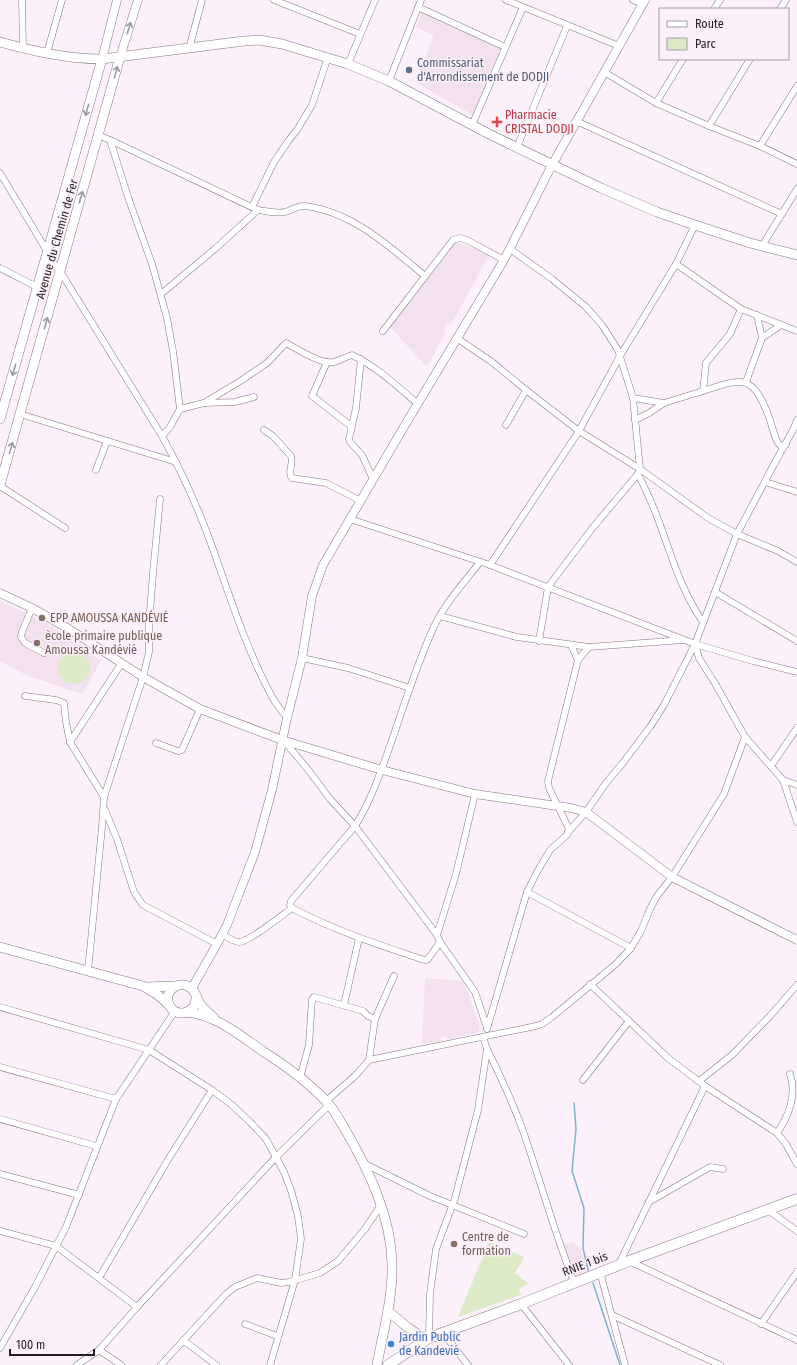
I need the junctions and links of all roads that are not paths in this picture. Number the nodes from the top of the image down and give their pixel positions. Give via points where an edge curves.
1 (22, 0) edge
2 (62, 0) edge
3 (116, 0) edge
4 (138, 0) edge
5 (202, 0) edge
6 (274, 0) edge
7 (375, 0) edge
8 (421, 0) edge
9 (506, 0) edge
10 (633, 0) edge
11 (644, 2) edge
12 (418, 7) junction
13 (523, 7) junction
14 (567, 26) junction
15 (360, 34) junction
16 (0, 42) edge
17 (619, 46) junction
18 (505, 47) junction
19 (23, 48) junction
20 (189, 49) junction
21 (47, 53) junction
22 (120, 56) junction
23 (328, 57) junction
24 (102, 59) junction
25 (682, 60) edge
26 (749, 60) edge
27 (348, 64) junction
28 (604, 72) junction
29 (389, 81) junction
30 (797, 86) edge
31 (656, 102) junction
32 (576, 121) junction
33 (472, 125) junction
34 (709, 126) junction
35 (98, 135) junction
36 (110, 140) junction
37 (760, 146) junction
38 (517, 147) junction
39 (552, 164) junction
40 (797, 164) edge
41 (0, 173) edge
42 (797, 189) edge
43 (255, 208) junction
44 (782, 214) junction
45 (695, 225) junction
46 (762, 246) junction
47 (510, 250) junction
48 (47, 251) junction
49 (797, 256) edge
50 (504, 260) junction
51 (676, 264) junction
52 (0, 268) edge
53 (60, 271) junction
54 (425, 276) junction
55 (37, 287) junction
56 (161, 294) junction
57 (741, 309) junction
58 (757, 315) junction
59 (781, 325) junction
60 (383, 331) dead end
61 (797, 331) edge
62 (762, 338) junction
63 (458, 339) junction
64 (620, 356) junction
65 (361, 359) junction
66 (327, 362) junction
67 (746, 382) junction
68 (526, 390) junction
69 (703, 391) junction
70 (254, 397) dead end
71 (633, 398) junction
72 (204, 403) junction
73 (664, 403) junction
74 (418, 404) junction
75 (180, 409) junction
76 (20, 414) junction
77 (0, 419) edge
78 (635, 420) junction
79 (797, 420) edge
80 (506, 425) dead end
81 (351, 426) junction
82 (796, 429) edge
83 (264, 430) dead end
84 (579, 430) junction
85 (162, 436) junction
86 (107, 441) junction
87 (786, 444) junction
88 (176, 462) junction
89 (96, 470) dead end
90 (639, 471) junction
91 (373, 479) junction
92 (765, 482) junction
93 (0, 486) edge
94 (797, 492) edge
95 (160, 499) dead end
96 (361, 501) junction
97 (350, 519) junction
98 (65, 528) dead end
99 (738, 534) junction
100 (480, 562) junction
101 (797, 562) edge
102 (490, 565) junction
103 (548, 587) junction
104 (715, 592) junction
105 (0, 593) edge
106 (32, 608) junction
107 (440, 616) junction
108 (703, 622) junction
109 (685, 640) junction
110 (539, 641) junction
111 (797, 641) edge
112 (695, 644) junction
113 (572, 645) junction
114 (589, 647) junction
115 (44, 653) dead end
116 (302, 658) junction
117 (578, 660) junction
118 (121, 664) junction
119 (797, 672) edge
120 (142, 677) junction
121 (410, 688) junction
122 (25, 696) dead end
123 (200, 708) junction
124 (287, 718) junction
125 (797, 728) edge
126 (745, 737) junction
127 (282, 740) junction
128 (70, 742) junction
129 (156, 743) dead end
130 (771, 766) junction
131 (382, 770) junction
132 (783, 780) junction
133 (797, 785) edge
134 (475, 794) junction
135 (104, 797) junction
136 (558, 806) junction
137 (104, 808) junction
138 (586, 812) junction
139 (797, 822) edge
140 (354, 826) junction
141 (568, 832) junction
142 (672, 877) junction
143 (527, 892) junction
144 (292, 908) junction
145 (222, 934) junction
146 (436, 935) junction
147 (359, 938) junction
148 (797, 940) edge
149 (440, 942) junction
150 (217, 944) junction
151 (0, 947) edge
152 (631, 948) junction
153 (88, 971) junction
154 (394, 976) dead end
155 (590, 984) junction
156 (797, 985) edge
157 (144, 986) junction
158 (175, 986) junction
159 (192, 988) junction
160 (196, 997) junction
161 (344, 1005) junction
162 (0, 1008) edge
163 (172, 1008) junction
164 (187, 1012) junction
165 (375, 1019) junction
166 (629, 1021) junction
167 (219, 1023) junction
168 (486, 1034) junction
169 (487, 1049) junction
170 (149, 1050) junction
171 (368, 1060) junction
172 (0, 1067) edge
173 (790, 1074) dead end
174 (300, 1078) junction
175 (583, 1080) dead end
176 (700, 1081) junction
177 (705, 1086) junction
178 (212, 1090) junction
179 (116, 1099) junction
180 (327, 1103) junction
181 (0, 1119) edge
182 (777, 1133) junction
183 (96, 1146) junction
184 (276, 1158) junction
185 (363, 1163) junction
186 (797, 1164) edge
187 (723, 1169) dead end
188 (0, 1174) edge
189 (79, 1194) junction
190 (797, 1199) edge
191 (649, 1202) junction
192 (381, 1205) junction
193 (452, 1205) junction
194 (768, 1210) junction
195 (0, 1231) edge
196 (797, 1231) edge
197 (524, 1234) dead end
198 (56, 1246) junction
199 (624, 1262) junction
200 (600, 1272) junction
201 (797, 1272) edge
202 (99, 1278) junction
203 (295, 1280) junction
204 (574, 1282) junction
205 (521, 1304) junction
206 (137, 1306) junction
207 (388, 1311) junction
208 (612, 1315) junction
209 (245, 1324) dead end
210 (761, 1324) junction
211 (442, 1332) junction
212 (277, 1336) junction
213 (427, 1339) junction
214 (183, 1340) junction
215 (797, 1340) edge
216 (0, 1348) edge
217 (99, 1350) junction
218 (77, 1365) edge
219 (121, 1365) edge
220 (161, 1365) edge
221 (216, 1365) edge
222 (270, 1365) edge
223 (377, 1365) edge
224 (388, 1365) edge
225 (468, 1365) edge
226 (569, 1365) edge
227 (626, 1365) edge
228 (720, 1365) edge

1 - 19 street
2 - 21 street
3 - 24 street, Avenue du Chemin de Fer
22 -> 4 street, Avenue du Chemin de Fer
5 - 20 street
6 - 15 street
7 - 15 street
8 - 12 street
9 - 13 street
10 - 11 street
11 - 17 street
12 - 18 street
12 - 29 street
13 - 14 street
13 - 18 street
14 - 17 street
14 - 38 street
15 - 27 street
16 - 19 main road
17 - 28 street
18 - 33 street
19 - 21 main road
20 - 22 main road
20 - 23 main road via 259,40
21 - 24 main road
22 - 24 main road
35 -> 22 main road, Avenue du Chemin de Fer
23 - 27 main road
23 - 43 street via 312,105 274,162
24 -> 48 main road, Avenue du Chemin de Fer
25 - 31 street
26 - 34 street
27 - 29 main road
28 - 31 street
28 - 32 street
29 - 33 main road
30 - 37 street
31 - 34 street
32 - 39 street
32 - 44 street
33 - 38 main road
34 - 37 street
35 - 36 street
53 -> 35 main road, Avenue du Chemin de Fer
36 - 43 street
36 - 56 street
37 - 40 street
38 - 39 main road
39 - 45 main road via 650,209
39 - 47 street
41 - 48 street
42 - 44 street
43 - 54 street via 285,212 304,206 339,215 378,238
43 - 56 street via 216,248
44 - 46 street
45 - 46 main road
45 - 51 street
46 - 49 main road
47 - 50 street
47 - 64 street via 586,307 602,326
48 - 53 street
48 - 55 main road, Avenue du Chemin de Fer
50 - 54 street via 460,238 453,240
50 - 63 street
51 - 57 street
51 - 64 street
52 - 55 street
76 -> 53 main road, Avenue du Chemin de Fer
53 - 85 street
54 - 60 street
55 -> 77 main road, Avenue du Chemin de Fer
56 - 75 street via 173,351
57 - 58 street
57 - 69 street via 730,334 706,363
58 - 59 street
58 - 62 street
59 - 61 street
59 - 62 street
62 - 67 street
63 - 68 street
63 - 74 street
64 - 71 street
64 - 84 street
65 - 66 street via 352,355
65 - 74 street
65 - 81 street via 357,404
66 - 72 street via 286,343 258,370
66 - 81 street via 312,396
67 - 69 street via 725,384
67 - 87 street via 753,387 761,400 778,443 781,446
68 - 80 street
68 - 84 street
69 - 73 street
70 - 72 street via 235,402
71 - 73 street
71 - 78 street
72 - 75 street
73 - 78 street
74 - 91 street
75 - 85 street via 174,422
76 - 86 street
93 -> 76 main road, Avenue du Chemin de Fer
78 - 90 street
79 - 82 street
81 - 91 street via 350,442 362,455
82 - 87 street
83 - 96 street via 292,456 292,478 326,483
84 - 90 street
84 - 102 street
85 - 88 street
86 - 88 street
86 - 89 street
87 - 92 street
88 - 124 street via 261,675 270,695
90 - 99 street via 708,518
90 - 103 street
90 - 108 street via 687,596
91 - 96 street
92 - 94 street
92 - 99 street
93 - 98 street
95 - 120 street via 149,652
96 - 97 street
97 - 100 street
97 - 116 street via 329,553 315,587
99 - 101 street
99 - 104 street
100 - 102 street
100 - 107 street
102 - 103 street
103 - 109 street
103 - 110 street
104 - 108 street
104 - 111 street
105 - 106 street
106 - 115 street via 21,637 25,643
106 - 118 street
107 - 110 street via 511,636
107 - 121 street
108 - 112 street
109 - 112 street
109 - 114 street
110 - 113 street
112 - 119 street
112 - 126 street via 699,658
112 - 138 street via 657,717
113 - 114 street
113 - 117 street
114 - 117 street
116 - 121 street via 348,668
116 - 124 street
117 - 136 street via 548,781
118 - 120 street
118 - 128 street
120 - 123 street
120 - 135 street
121 - 131 street
122 - 128 street via 56,700 64,704
123 - 127 street
123 - 129 street via 182,750 178,751
124 - 127 street
125 - 130 street
126 - 130 street
126 - 142 street via 724,794
127 - 131 street
127 - 140 street
127 - 145 street via 255,852
128 - 135 street
130 - 132 street
131 - 134 street
131 - 140 street via 362,815
132 - 133 street
132 - 139 street
134 - 136 street
134 - 146 street via 456,874
135 - 137 street
136 - 138 street
136 - 141 street via 569,829
137 - 150 street via 134,892 143,905
137 - 153 street
138 - 141 street
138 - 142 street
140 - 144 street via 291,901
140 - 146 street
141 - 143 street via 550,850
142 - 148 street
142 - 152 street via 657,896
143 - 152 street
143 - 168 street
144 - 145 street via 244,941 237,942
144 - 147 street
145 - 150 street
146 - 149 street
147 - 149 street via 426,960
147 - 161 street
149 - 168 street via 475,992
150 - 159 street
151 - 153 main road
152 - 155 street via 616,964
153 - 157 main road
154 - 165 street
155 - 166 street
155 - 168 street via 542,1024
156 - 176 street via 732,1055
157 - 158 main road
157 - 163 main road
158 - 159 main road
158 - 163 main road via 168,995
159 - 160 main road
160 - 164 main road via 194,1007
160 - 167 main road
161 - 165 street via 363,1011
161 - 174 street via 316,997 312,999 309,1045
162 - 170 street
163 - 164 main road via 182,1013
163 - 170 street
164 - 167 main road via 202,1015
165 - 171 street
166 - 175 street
166 - 176 street via 668,1058
167 - 174 main road
168 - 169 street
168 - 171 street
169 - 193 street via 478,1110
169 - 204 street via 522,1128
170 - 178 street
170 - 179 street
171 - 180 street
172 - 179 street
173 - 182 street via 793,1081 793,1099 790,1112
174 - 180 main road
176 - 177 street
177 - 182 street
177 - 191 street
178 - 184 street via 250,1122 266,1139
178 - 202 street
179 - 183 street
180 - 184 street
180 - 185 main road
181 - 183 street
182 - 186 street
183 - 189 street
184 - 203 street via 291,1190 298,1216 301,1239
184 - 206 street
185 - 192 main road
185 - 193 street
187 - 191 street via 710,1167
188 - 189 street
189 - 198 street
190 - 194 main road, RNIE 1 bis
191 - 199 street
192 - 203 street via 338,1261 320,1273
192 - 207 main road via 390,1238 392,1264
193 - 197 street
193 - 213 street via 436,1249
194 - 196 street
194 - 199 main road, RNIE 1 bis
195 - 198 street
198 - 202 street
198 - 216 street
199 - 200 main road, RNIE 1 bis
199 - 210 street
200 - 204 main road, RNIE 1 bis
200 - 208 street
201 - 210 street
202 - 206 street
203 - 212 street
203 - 214 street via 281,1284 256,1278 235,1287
204 - 205 main road, RNIE 1 bis
205 - 211 main road, RNIE 1 bis
205 - 226 street
206 - 217 street
207 - 213 main road
207 - 223 main road
208 - 227 street
208 - 228 street
209 - 212 street
210 - 215 street
211 - 213 main road, RNIE 1 bis
211 - 225 street
212 - 222 street
213 - 224 main road, RNIE 1 bis
214 - 220 street
214 - 221 street
217 - 218 street
217 - 219 street

